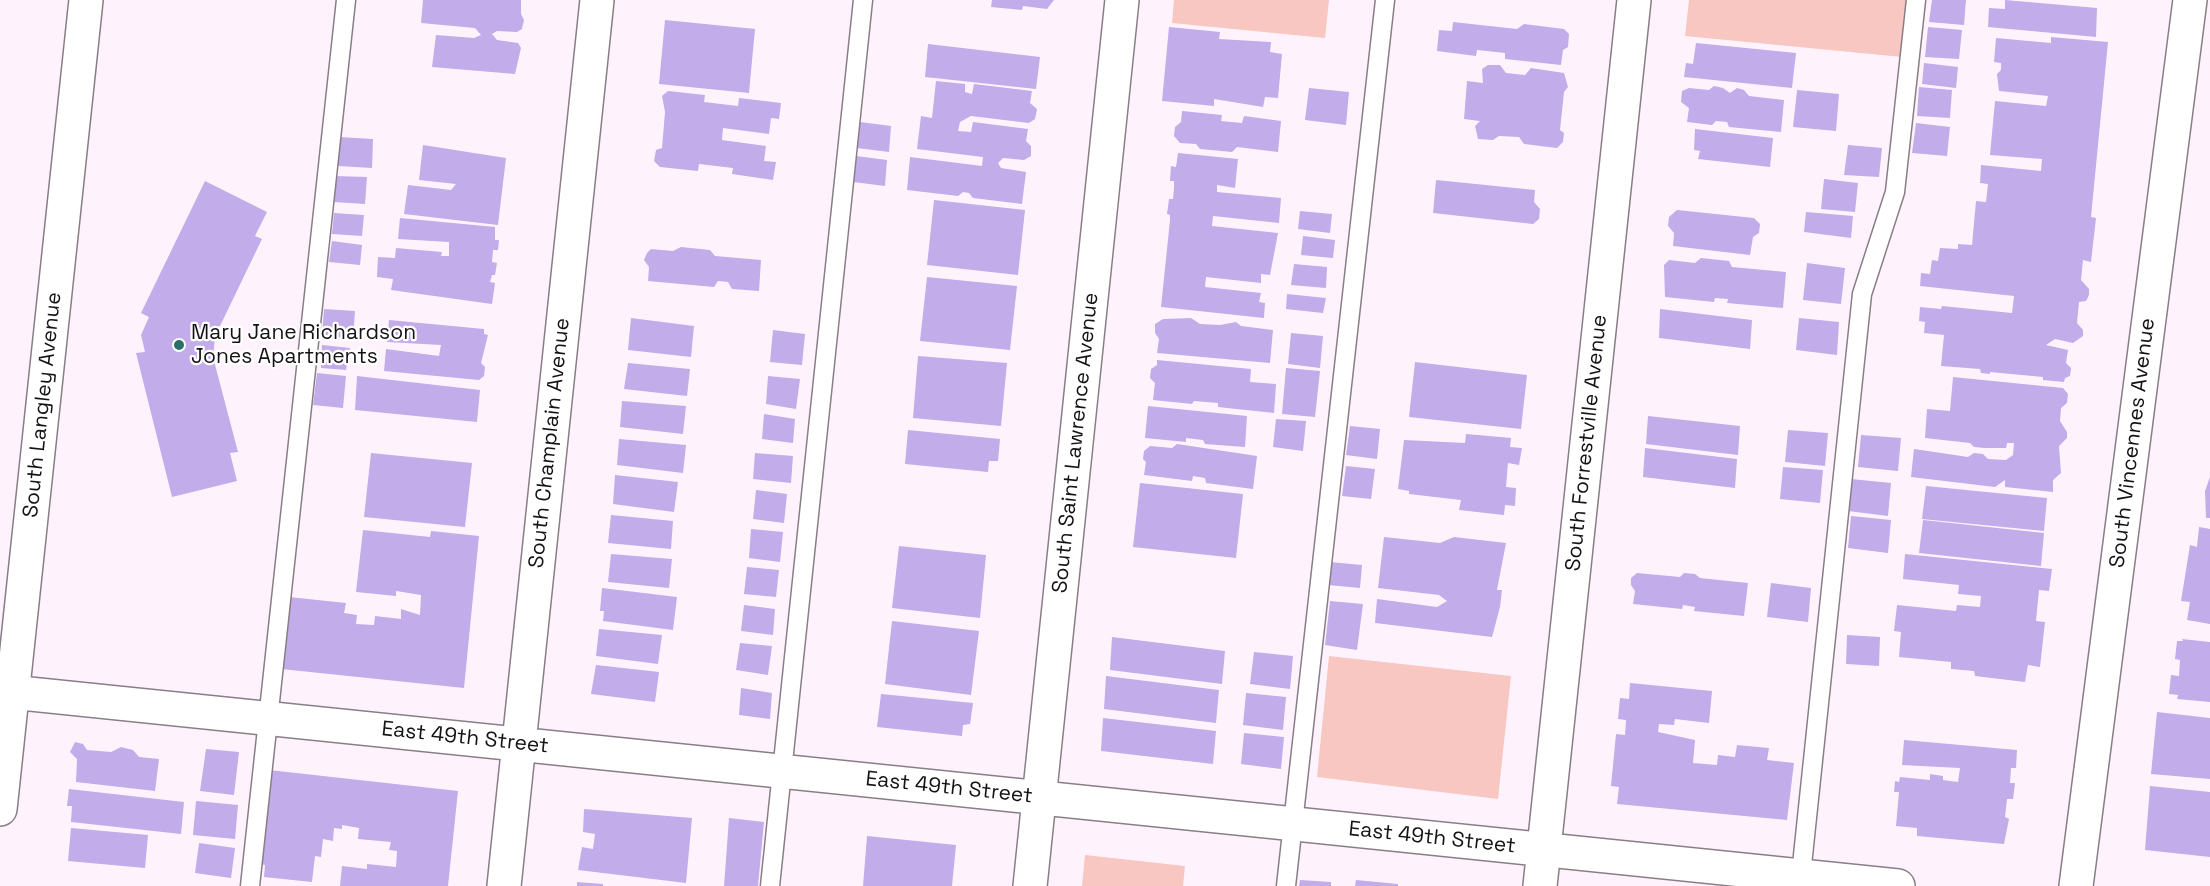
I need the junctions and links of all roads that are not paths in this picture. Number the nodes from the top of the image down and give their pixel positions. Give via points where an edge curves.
1 (86, 0) edge
2 (346, 0) edge
3 (597, 0) edge
4 (863, 0) edge
5 (1122, 0) edge
6 (1384, 0) edge
7 (1634, 0) edge
8 (1916, 0) edge
9 (2190, 0) edge
10 (6, 691) edge
11 (268, 718) junction
12 (518, 744) junction
13 (782, 771) junction
14 (1039, 798) junction
15 (0, 809) edge
16 (1292, 824) junction
17 (1544, 850) junction
18 (1800, 881) edge
19 (250, 886) edge
20 (504, 886) edge
21 (770, 886) edge
22 (1030, 886) edge
23 (1286, 886) edge
24 (1540, 886) edge
25 (1898, 886) edge
26 (2076, 886) edge

1 - 10 street, South Langley Avenue
2 - 11 lane
3 - 12 street, South Champlain Avenue
4 - 13 lane
5 - 14 street, South Saint Lawrence Avenue
6 - 16 lane
7 - 17 street, South Forrestville Avenue
8 - 18 lane via 1895,192 1862,294
9 - 26 street, South Vincennes Avenue
10 - 11 street, East 49th Street
10 - 15 street, South Langley Avenue
11 - 12 street, East 49th Street
11 - 19 lane
12 - 13 street, East 49th Street
12 - 20 street, South Champlain Avenue
13 - 14 street, East 49th Street
13 - 21 lane
14 - 16 street, East 49th Street
14 - 22 street, South Saint Lawrence Avenue
16 - 17 street, East 49th Street
16 - 23 lane
17 - 18 street, East 49th Street
17 - 24 street, South Forrestville Avenue
18 - 25 street, East 49th Street

